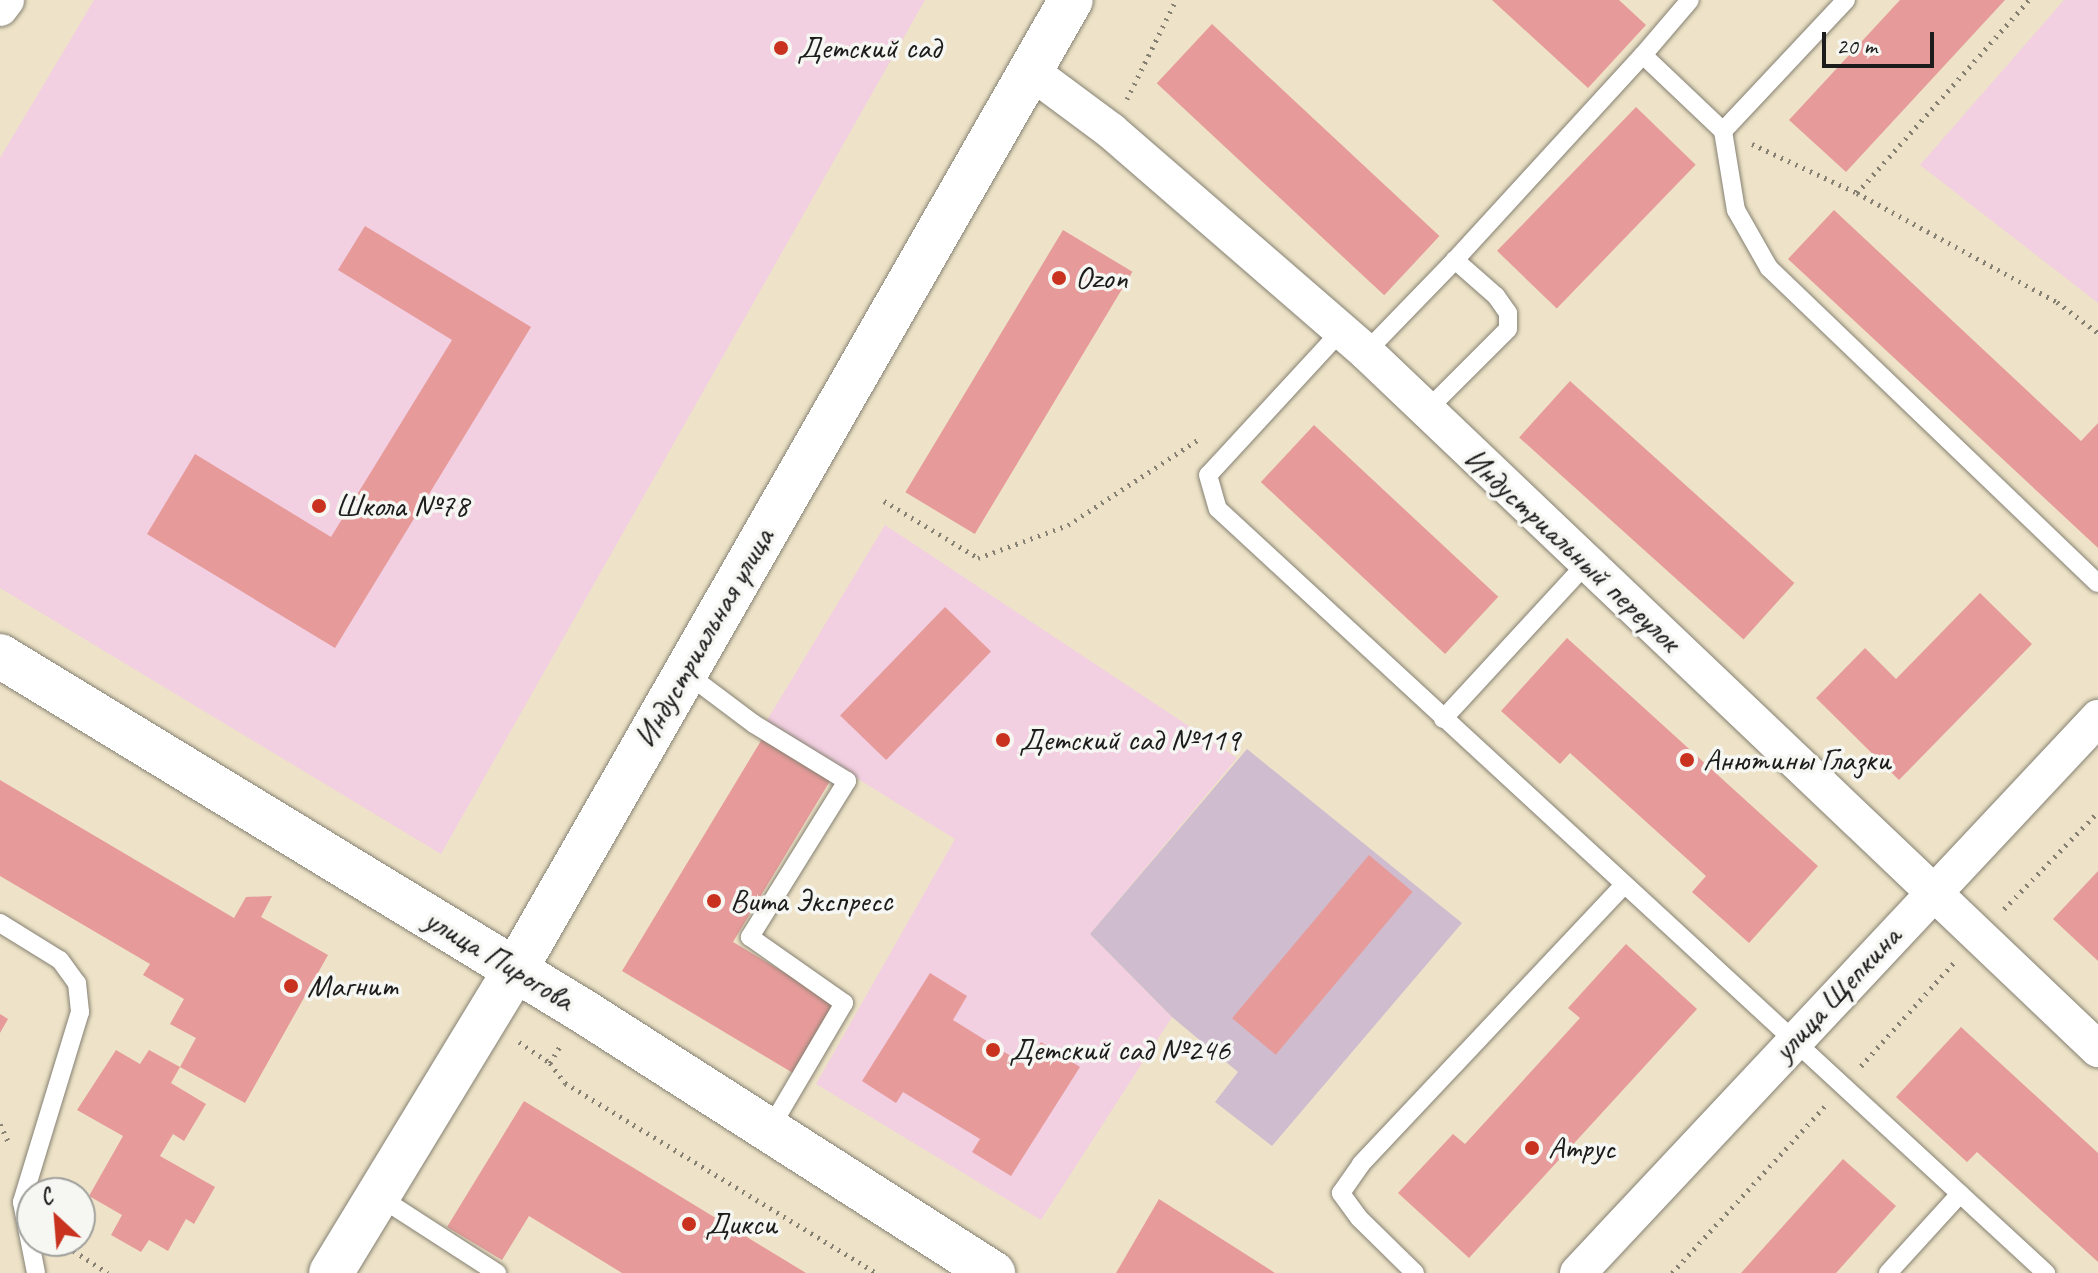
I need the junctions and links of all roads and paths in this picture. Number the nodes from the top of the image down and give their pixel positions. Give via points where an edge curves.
1 (6, 0) edge
2 (1071, 0) edge
3 (1176, 0) edge
4 (1690, 0) edge
5 (1846, 0) edge
6 (2029, 0) edge
7 (0, 8) edge
8 (1643, 55) junction
9 (1029, 70) junction
10 (1111, 131) junction
11 (1723, 131) junction
12 (1857, 193) junction
13 (1455, 260) junction
14 (2098, 333) edge
15 (1354, 341) junction
16 (1425, 412) junction
17 (1211, 432) dead end
18 (884, 501) dead end
19 (1586, 564) junction
20 (2098, 583) edge
21 (0, 656) edge
22 (685, 672) junction
23 (2098, 718) edge
24 (1443, 719) junction
25 (2098, 812) edge
26 (1624, 885) junction
27 (1934, 891) junction
28 (0, 923) edge
29 (1980, 934) junction
30 (514, 972) junction
31 (508, 1035) dead end
32 (567, 1036) dead end
33 (1794, 1039) junction
34 (2098, 1049) edge
35 (550, 1063) junction
36 (1843, 1086) junction
37 (768, 1132) junction
38 (1960, 1194) junction
39 (378, 1196) junction
40 (84, 1257) edge
41 (35, 1273) edge
42 (108, 1273) edge
43 (331, 1273) edge
44 (497, 1273) edge
45 (876, 1273) edge
46 (993, 1273) edge
47 (1415, 1273) edge
48 (1578, 1273) edge
49 (1672, 1273) edge
50 (1888, 1273) edge
51 (2046, 1273) edge

1 - 7 street
2 - 9 street, Индустриальная улица
3 - 10 path
4 - 8 lane
5 - 11 lane
6 - 12 path
8 - 11 lane
8 - 13 lane
9 - 10 street, Индустриальный переулок
9 - 22 street, Индустриальная улица
10 - 15 street, Индустриальный переулок
11 - 12 path
11 - 20 lane via 1736,210 1769,268
12 - 14 path via 2057,302
13 - 15 lane
13 - 16 lane via 1496,296 1508,313 1508,329
15 - 16 street, Индустриальный переулок
15 - 24 lane via 1208,475 1210,489 1218,509
16 - 19 street, Индустриальный переулок
17 - 18 path via 1068,525 978,558
19 - 24 lane
19 - 27 street, Индустриальный переулок
21 - 30 street, улица Пирогова
22 - 30 street, Индустриальная улица
22 - 37 lane via 754,724 847,781 750,937 844,1003
23 - 27 street, улица Щепкина
24 - 26 lane
25 - 29 path
26 - 33 lane
26 - 47 lane via 1361,1164 1341,1193
27 - 29 street, Индустриальный переулок
27 - 33 street, улица Щепкина
28 - 41 lane via 60,960 77,983 80,1012 22,1202
29 - 34 street, Индустриальный переулок
29 - 36 path
30 - 37 street, улица Пирогова
30 - 39 street, Индустриальная улица
31 - 35 path
32 - 35 path
33 - 36 lane
33 - 48 street, улица Щепкина
35 - 45 path via 565,1083
36 - 38 lane
36 - 49 path
37 - 46 street, улица Пирогова
38 - 50 lane
38 - 51 lane
39 - 43 street, Индустриальная улица
39 - 44 lane
40 - 42 path

